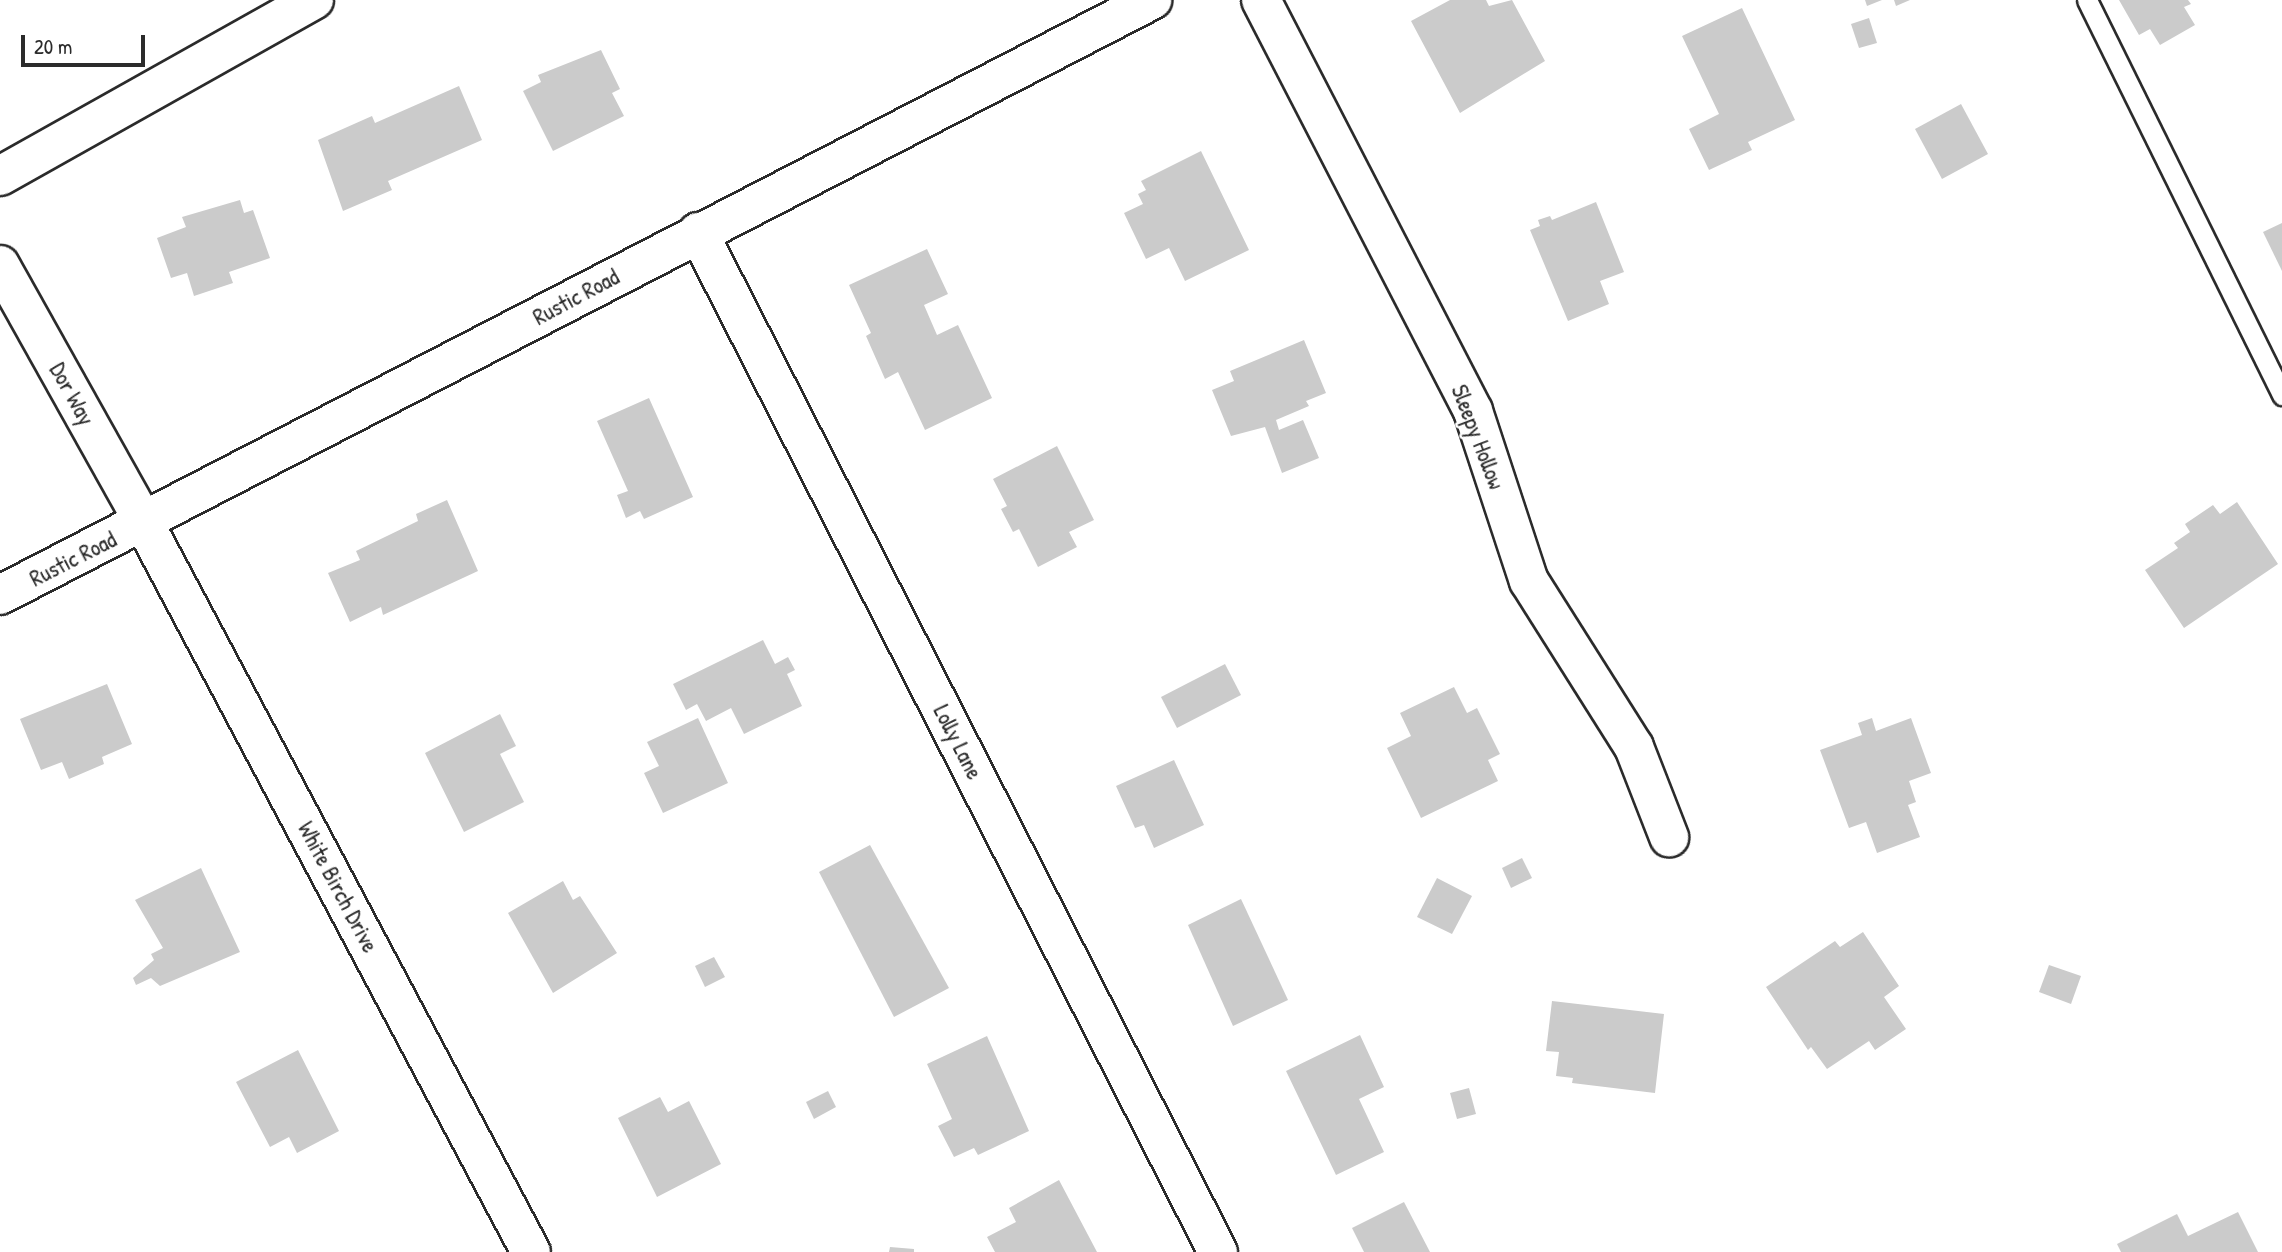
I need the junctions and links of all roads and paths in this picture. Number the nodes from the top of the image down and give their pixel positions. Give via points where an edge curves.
1 (314, 0) edge
2 (1152, 0) edge
3 (1261, 0) edge
4 (2087, 0) edge
5 (0, 176) edge
6 (698, 232) junction
7 (0, 265) edge
8 (2282, 395) edge
9 (144, 523) junction
10 (0, 595) edge
11 (1669, 837) dead end
12 (531, 1252) edge
13 (1218, 1252) edge

1 - 5 street
2 - 6 street, Rustic Road
3 - 11 street, Sleepy Hollow via 1473,411 1529,581 1634,747
4 - 8 lane
6 - 9 street, Rustic Road
6 - 13 street, Lolly Lane
7 - 9 street, Dor Way
9 - 10 street, Rustic Road
9 - 12 street, White Birch Drive

